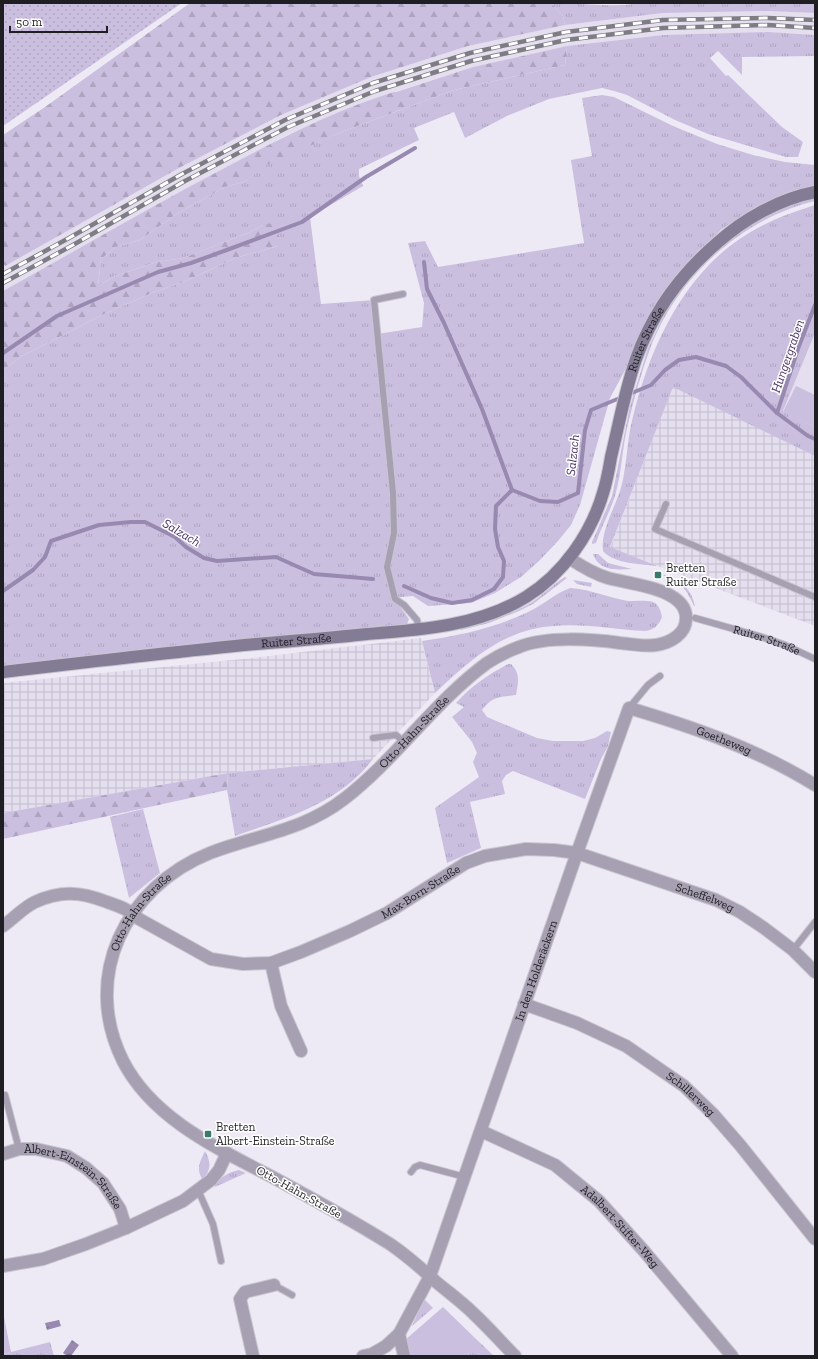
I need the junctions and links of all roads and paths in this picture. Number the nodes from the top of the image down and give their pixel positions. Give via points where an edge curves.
1 (815, 192) edge
2 (403, 294) dead end
3 (666, 504) dead end
4 (569, 558) junction
5 (815, 597) edge
6 (691, 617) junction
7 (418, 630) junction
8 (815, 659) edge
9 (3, 672) edge
10 (660, 676) dead end
11 (629, 708) junction
12 (373, 738) dead end
13 (404, 742) junction
14 (815, 785) edge
15 (577, 853) junction
16 (133, 914) junction
17 (815, 922) edge
18 (3, 926) edge
19 (793, 950) junction
20 (271, 963) junction
21 (815, 972) edge
22 (524, 1004) junction
23 (301, 1051) dead end
24 (5, 1096) dead end
25 (481, 1131) junction
26 (19, 1149) junction
27 (227, 1153) junction
28 (3, 1154) edge
29 (411, 1172) dead end
30 (465, 1177) junction
31 (198, 1190) junction
32 (126, 1228) junction
33 (815, 1239) edge
34 (221, 1261) dead end
35 (3, 1266) edge
36 (430, 1276) junction
37 (274, 1285) joint
38 (292, 1295) dead end
39 (399, 1334) junction
40 (253, 1356) edge
41 (363, 1356) edge
42 (404, 1356) edge
43 (514, 1356) edge
44 (732, 1356) edge

1 - 4 street, Ruiter Straße via 788,200 757,214 727,234 704,254 666,299 643,343 632,373 603,492 594,517
2 - 7 lane via 374,300 393,493 394,533 387,567 394,599 417,620
3 - 5 lane via 655,529
4 - 6 street via 606,578 659,590 680,603
4 - 7 street, Ruiter Straße via 549,580 526,597 502,609 475,618
6 - 8 lane, Ruiter Straße via 762,637
6 - 13 street, Otto-Hahn-Straße via 677,638 658,645 553,640 519,647 489,661
7 - 9 street, Ruiter Straße via 252,644
10 - 11 lane, In den Holderäckern via 648,685
11 - 14 street, Goetheweg via 687,726 748,750 789,769
11 - 15 street, In den Holderäckern
12 - 13 lane via 396,735
13 - 16 street, Otto-Hahn-Straße via 343,801 288,829 208,854 189,863 149,893
15 - 19 street, Scheffelweg via 716,900 740,912
15 - 20 street, Max-Born-Straße via 526,849 485,856 466,864 387,913
15 - 22 street, In den Holderäckern
16 - 18 street via 90,896 68,893 34,902
16 - 20 street, Max-Born-Straße via 212,959 243,964
16 - 27 street, Otto-Hahn-Straße via 115,947 109,971 108,1013 117,1047 133,1077 152,1100 179,1124
17 - 19 lane
19 - 21 street, Scheffelweg
20 - 23 street via 281,1006
22 - 25 street, In den Holderäckern
22 - 33 street, Schillerweg via 577,1023 626,1046 684,1086 740,1145
24 - 26 lane
25 - 30 street, In den Holderäckern
25 - 44 street, Adalbert-Stifter-Weg via 555,1165 600,1201
26 - 28 street, Albert-Einstein-Straße
26 - 32 street, Albert-Einstein-Straße via 36,1149 67,1156 86,1168 103,1182 120,1209
27 - 31 street, Albert-Einstein-Straße via 219,1170
27 - 36 street, Otto-Hahn-Straße via 370,1232 412,1260
29 - 30 lane via 420,1165
30 - 36 street, In den Holderäckern
31 - 32 street, Albert-Einstein-Straße via 183,1201
31 - 34 lane via 213,1224
32 - 35 street, Albert-Einstein-Straße via 43,1259
36 - 39 street, In den Holderäckern
36 - 43 street, Otto-Hahn-Straße via 474,1313
37 - 38 lane
37 - 40 street via 245,1292 240,1299
39 - 41 street via 386,1346
39 - 42 street

